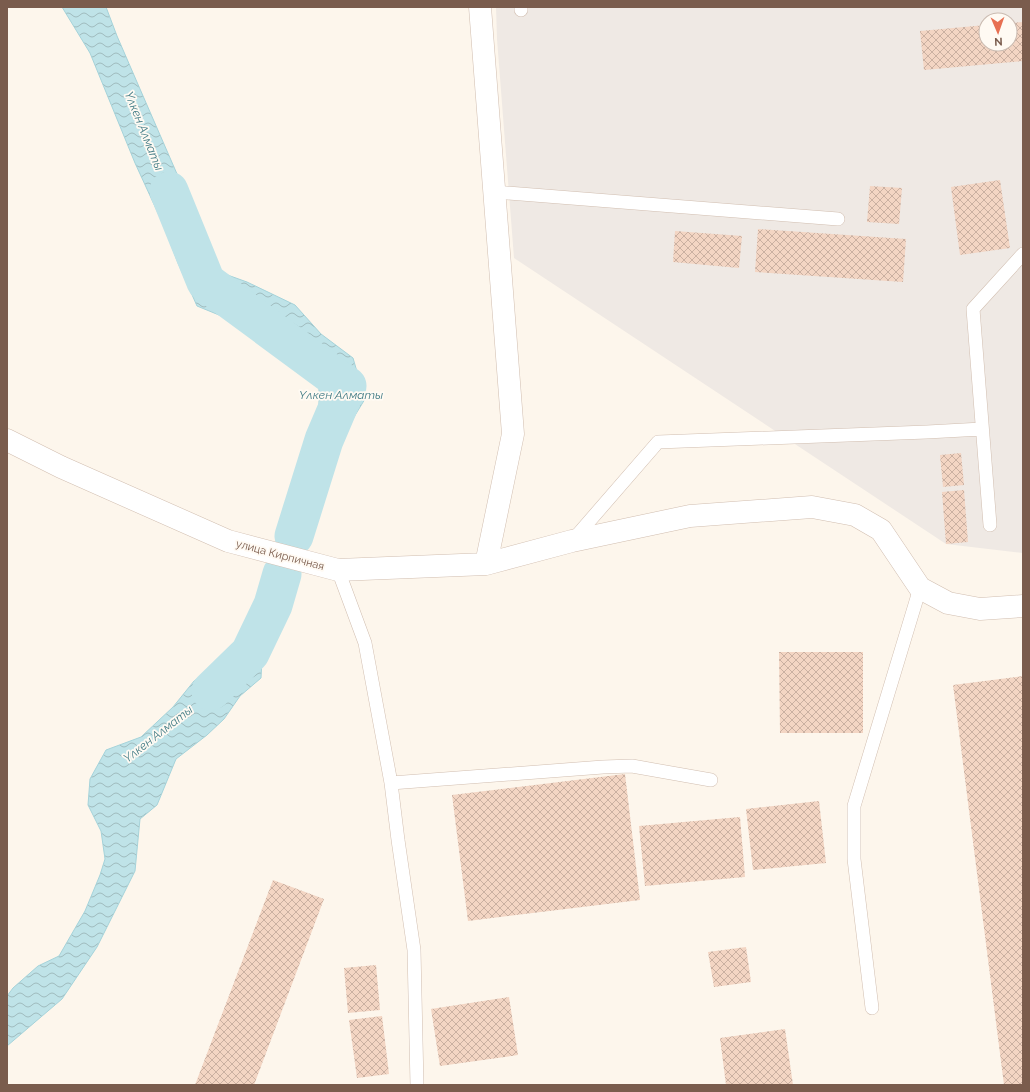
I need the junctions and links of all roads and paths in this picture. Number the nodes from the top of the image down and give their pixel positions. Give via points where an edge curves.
1 (480, 7) edge
2 (494, 192) junction
3 (838, 219) dead end
4 (1023, 254) edge
5 (982, 429) junction
6 (7, 440) edge
7 (990, 525) dead end
8 (572, 541) junction
9 (486, 564) junction
10 (338, 570) junction
11 (920, 588) junction
12 (1023, 606) edge
13 (711, 780) dead end
14 (391, 783) junction
15 (872, 1008) dead end
16 (417, 1085) edge

1 - 2 street
2 - 3 lane
2 - 9 street via 513,434
4 - 5 lane via 973,309
5 - 7 lane
5 - 8 lane via 658,442
6 - 10 street, улица Кирпичная via 61,468 228,541
8 - 9 street, улица Кирпичная
8 - 11 street, улица Кирпичная via 690,516 812,507 855,516 881,530
9 - 10 street, улица Кирпичная
10 - 14 lane via 365,643
11 - 12 street via 948,603 980,609
11 - 15 lane via 854,806 854,860
13 - 14 lane via 632,766 617,766
14 - 16 lane via 414,950

